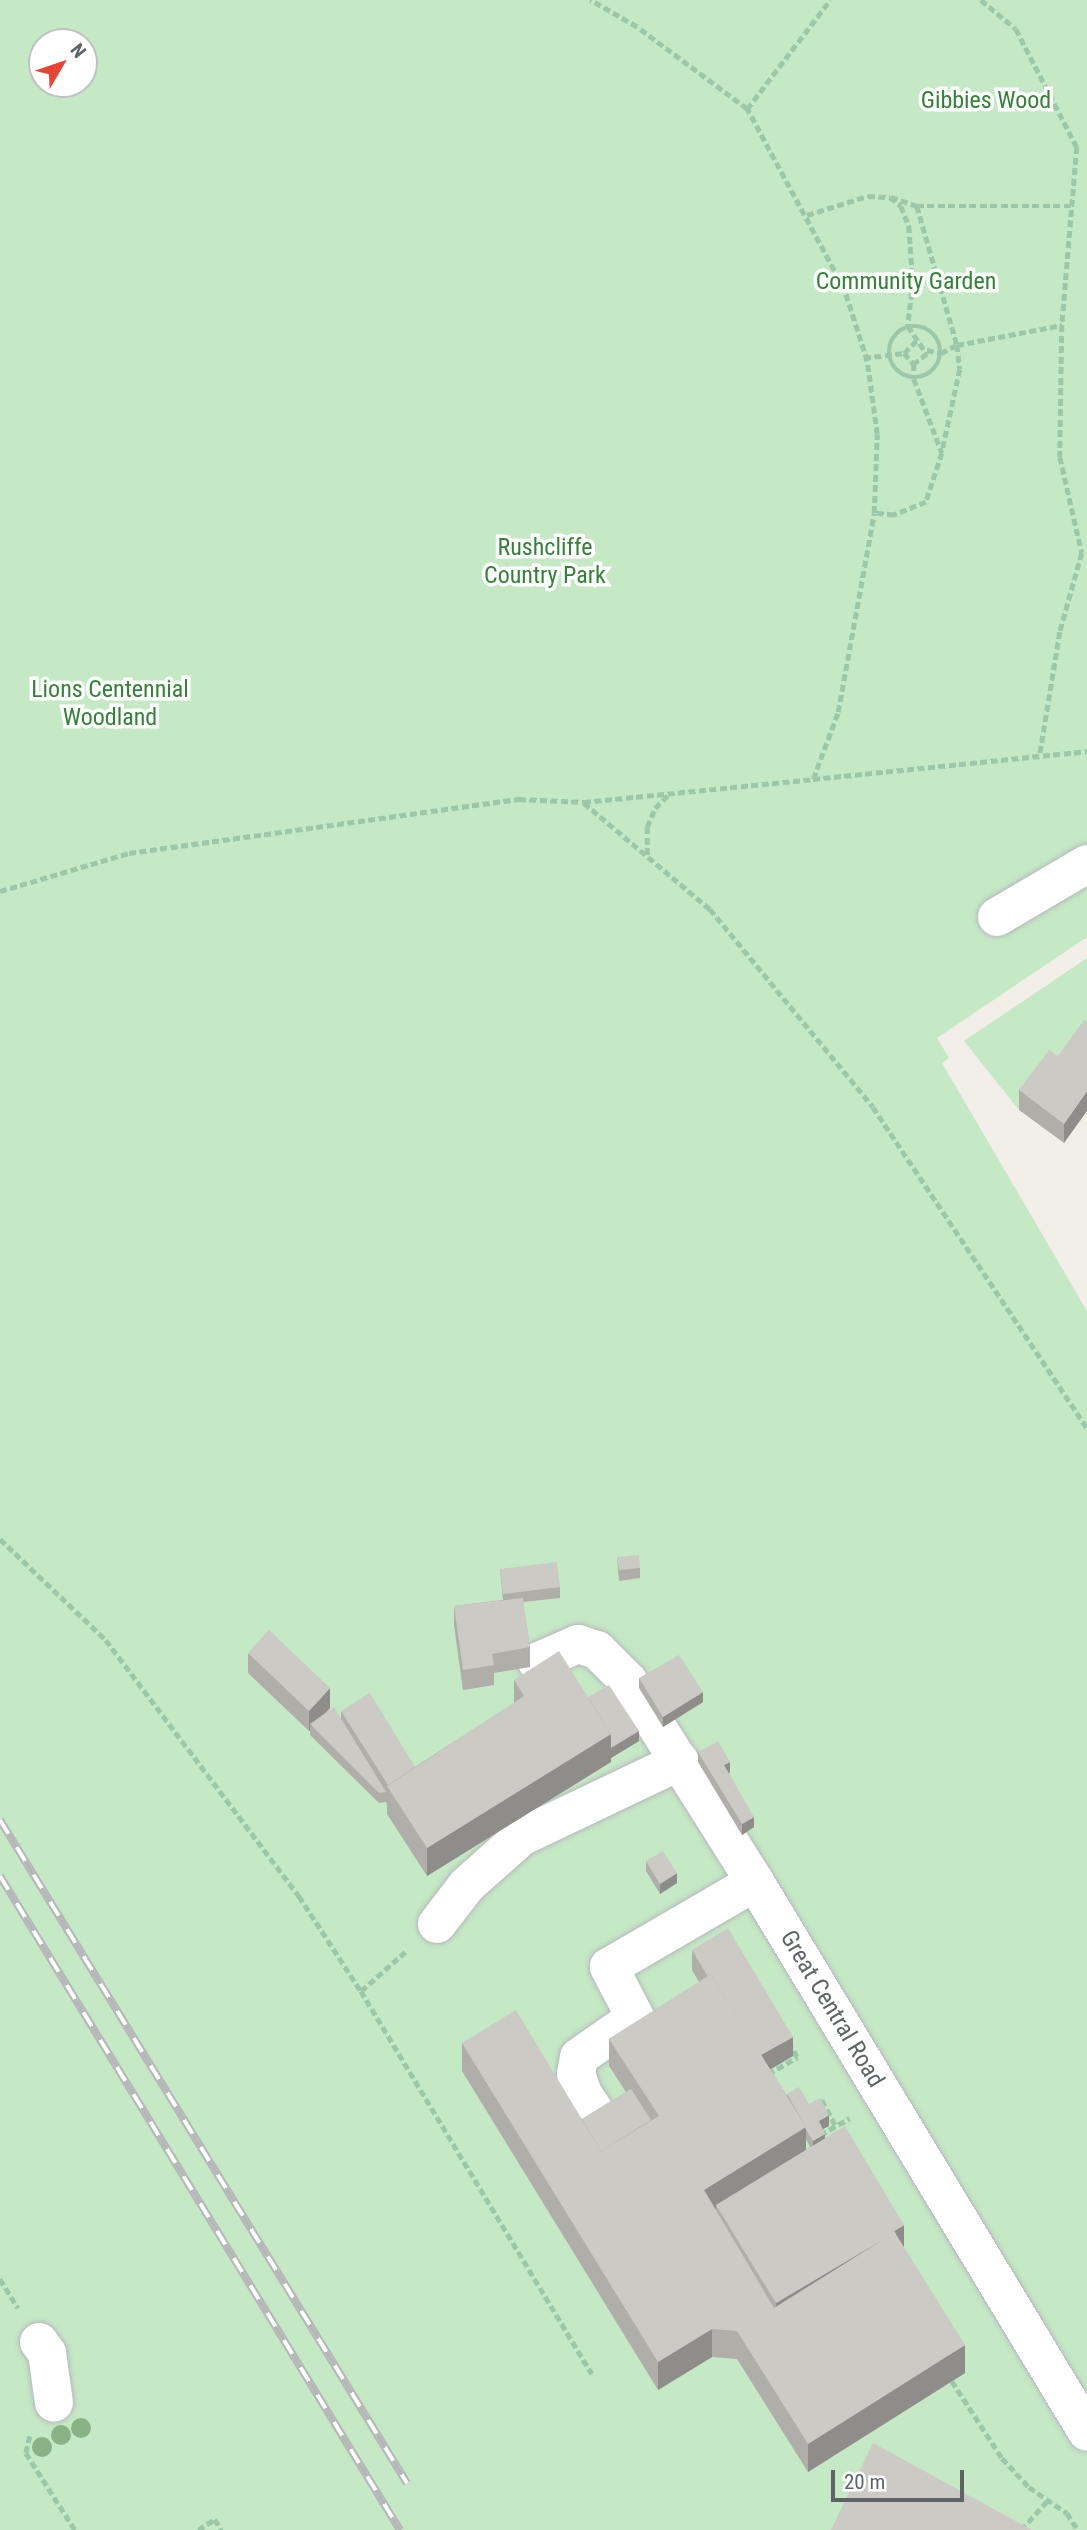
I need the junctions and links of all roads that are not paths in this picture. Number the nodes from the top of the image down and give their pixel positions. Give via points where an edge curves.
1 (1087, 864) edge
2 (997, 918) dead end
3 (537, 1662) edge
4 (680, 1761) junction
5 (755, 1882) junction
6 (437, 1924) road end
7 (628, 2162) edge
8 (38, 2342) dead end
9 (43, 2415) road end
10 (1087, 2432) edge

1 - 2 lane
3 - 4 lane, Great Central Road via 578,1644 597,1650 628,1681
4 - 5 lane, Great Central Road
4 - 6 lane via 521,1838 467,1885
5 - 7 lane via 609,1967 642,2030 579,2057 576,2074 583,2094
5 - 10 lane, Great Central Road
8 - 9 lane via 47,2353

